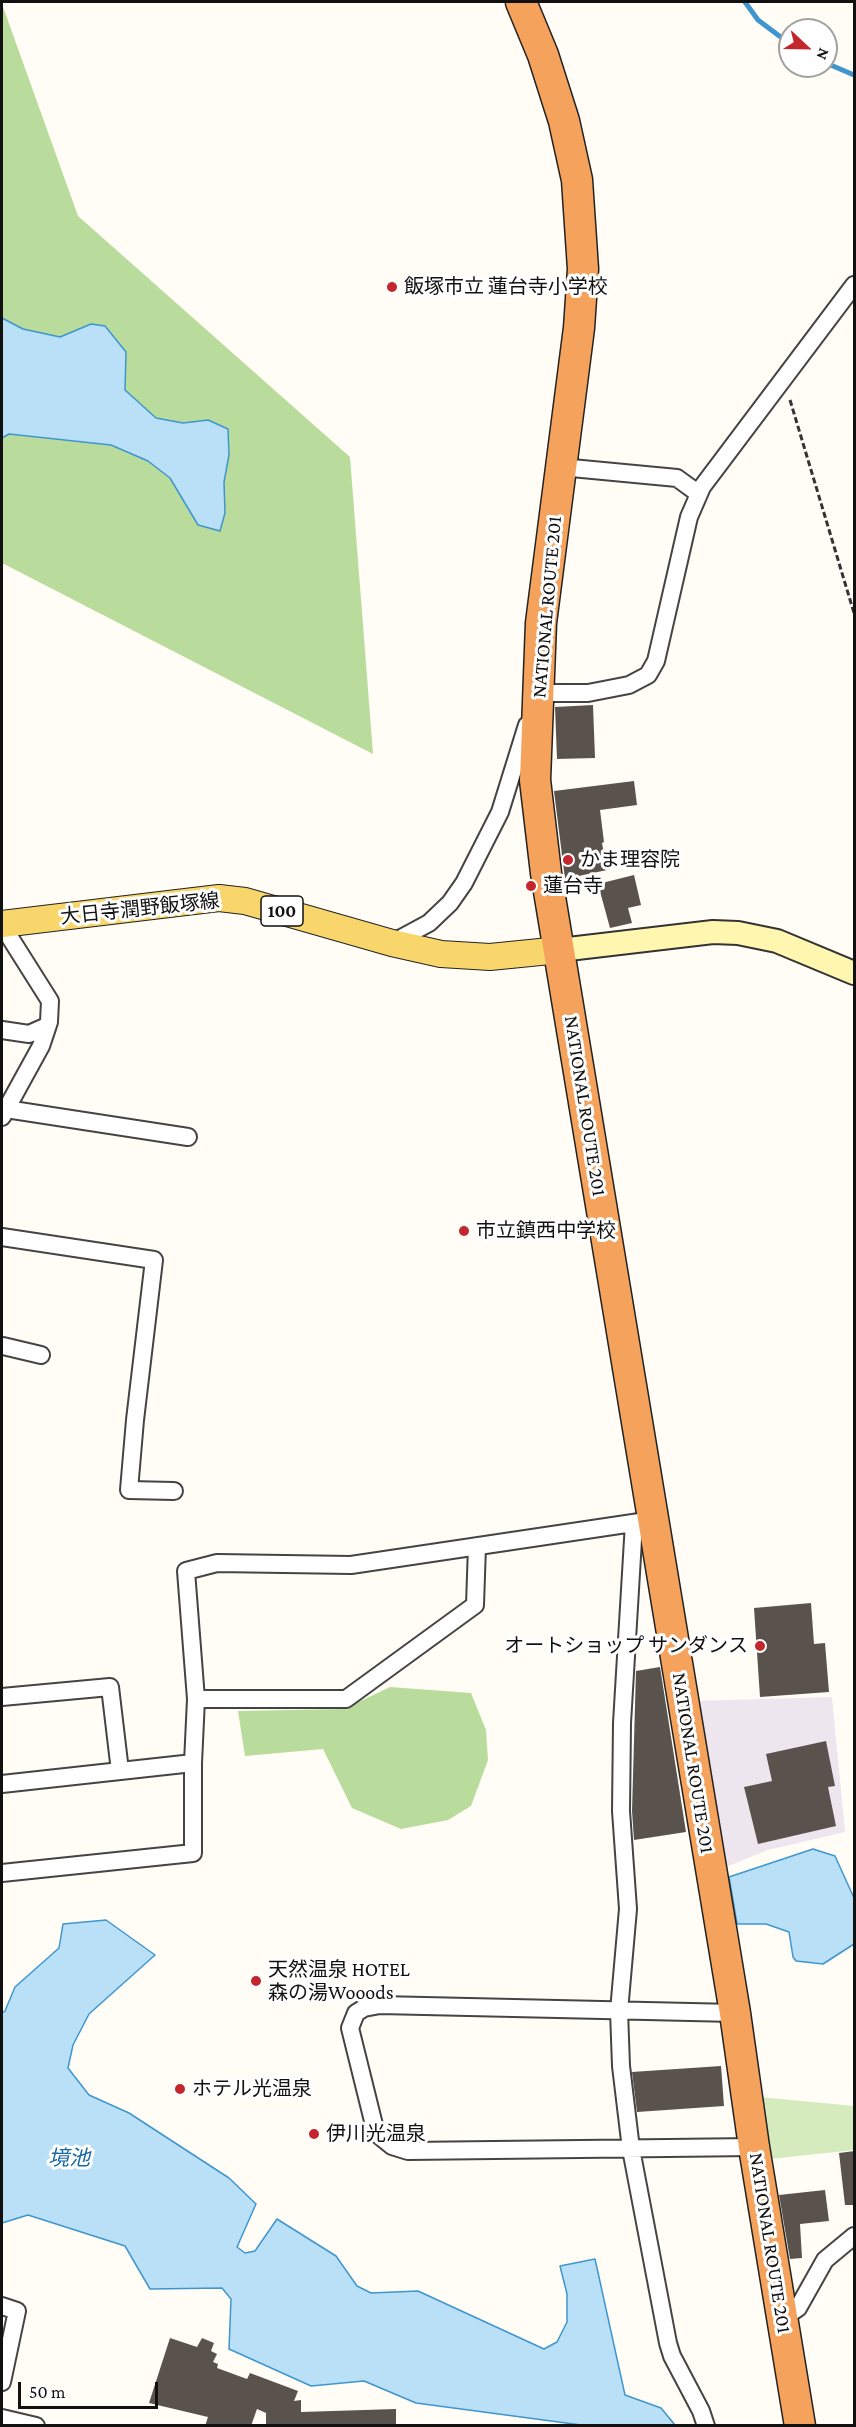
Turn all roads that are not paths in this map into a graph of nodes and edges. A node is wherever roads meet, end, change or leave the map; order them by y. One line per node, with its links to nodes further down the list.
1 (521, 2): 3 (highway, NATIONAL ROUTE 201)
2 (855, 285): 4 (street)
3 (561, 467): 4 (street); 5 (highway, NATIONAL ROUTE 201)
4 (699, 494): 5 (street)
5 (538, 693): 7 (street); 8 (highway, NATIONAL ROUTE 201)
6 (2, 925): 7 (main road, 大日寺潤野飯塚線 / 100); 10 (street)
7 (392, 943): 8 (main road, 大日寺潤野飯塚線 / 100)
8 (560, 950): 9 (street); 18 (highway, NATIONAL ROUTE 201)
9 (855, 973)
10 (47, 1026): 11 (street); 12 (street)
11 (2, 1030)
12 (4, 1113): 13 (street)
13 (188, 1137)
14 (2, 1237): 17 (street)
15 (2, 1348): 16 (street)
16 (41, 1355)
17 (174, 1491)
18 (643, 1521): 19 (street); 26 (street); 27 (highway, NATIONAL ROUTE 201)
19 (477, 1546): 21 (street); 21 (street)
20 (2, 1697): 23 (street)
21 (196, 1698): 22 (street)
22 (193, 1763): 23 (street); 25 (street)
23 (120, 1772): 24 (street)
24 (2, 1784)
25 (2, 1873)
26 (619, 2011): 27 (street); 29 (street); 29 (street)
27 (735, 2013): 28 (highway, NATIONAL ROUTE 201)
28 (754, 2147): 29 (street); 32 (highway, NATIONAL ROUTE 201)
29 (631, 2149): 36 (street)
30 (855, 2236): 32 (street)
31 (2, 2306): 33 (street)
32 (782, 2319): 37 (highway, NATIONAL ROUTE 201)
33 (2, 2382)
34 (2, 2418): 35 (street)
35 (36, 2426)
36 (706, 2426)
37 (801, 2426)

